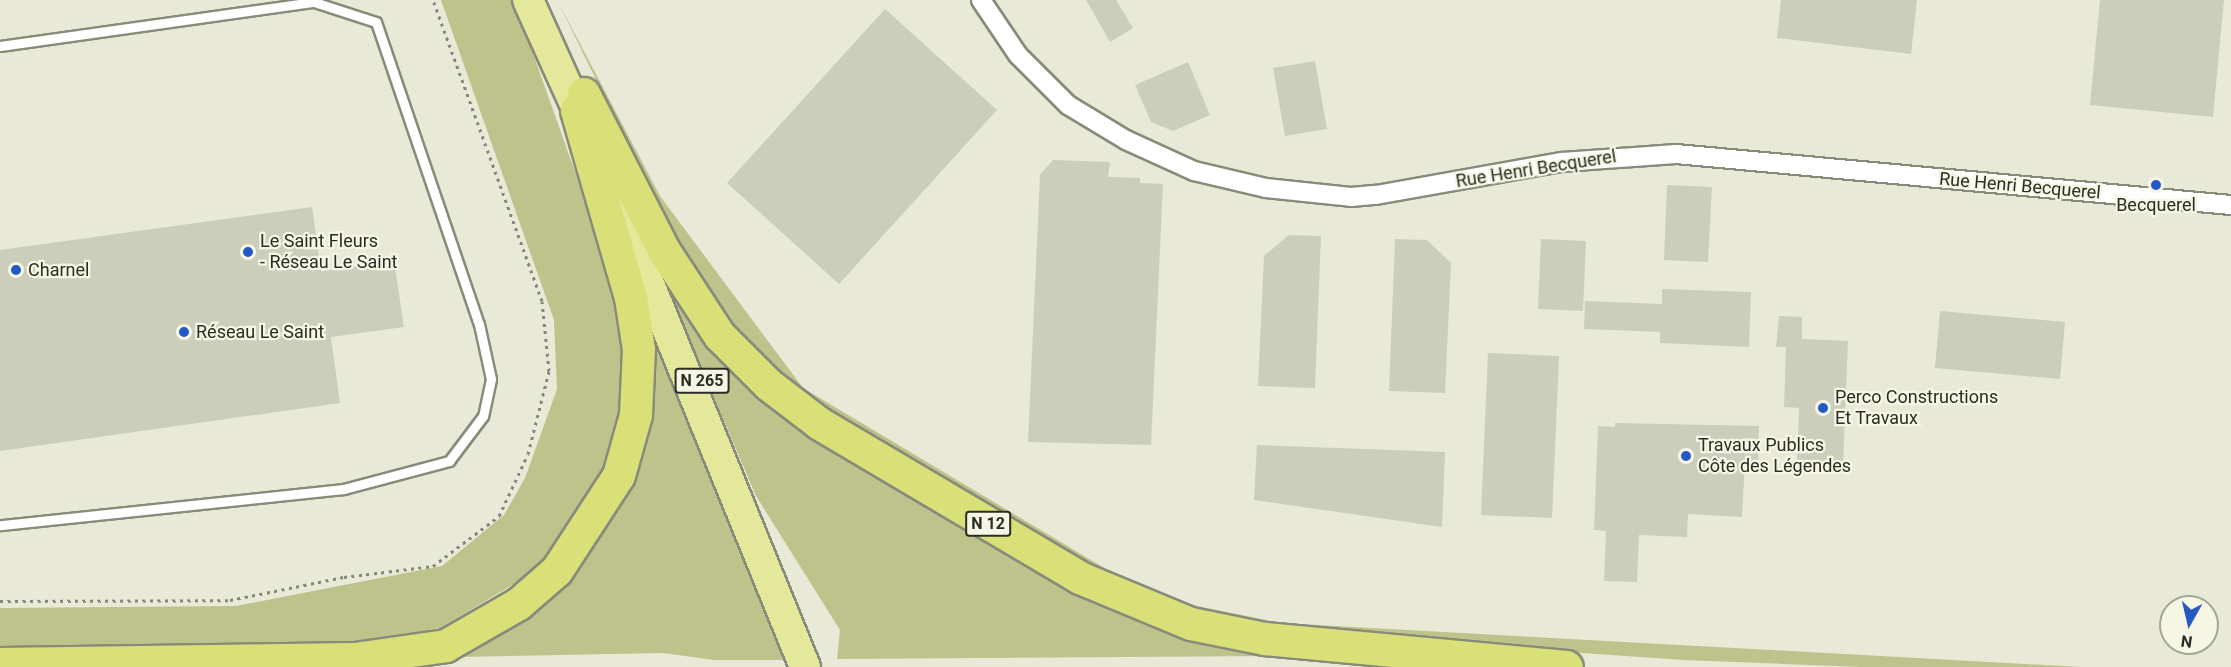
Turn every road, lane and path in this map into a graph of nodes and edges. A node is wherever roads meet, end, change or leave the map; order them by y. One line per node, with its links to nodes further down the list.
1 (434, 0): 9 (path)
2 (528, 0): 6 (main road, N 265)
3 (544, 0): 6 (main road, N 265)
4 (981, 0): 7 (street, Rue Henri Becquerel)
5 (0, 46): 8 (lane)
6 (579, 95): 10 (highway); 11 (main road, N 265); 12 (main road, N 265); 13 (highway, N 12)
7 (2231, 205)
8 (0, 525)
9 (0, 601)
10 (0, 664)
11 (805, 667)
12 (821, 667)
13 (1567, 667)

